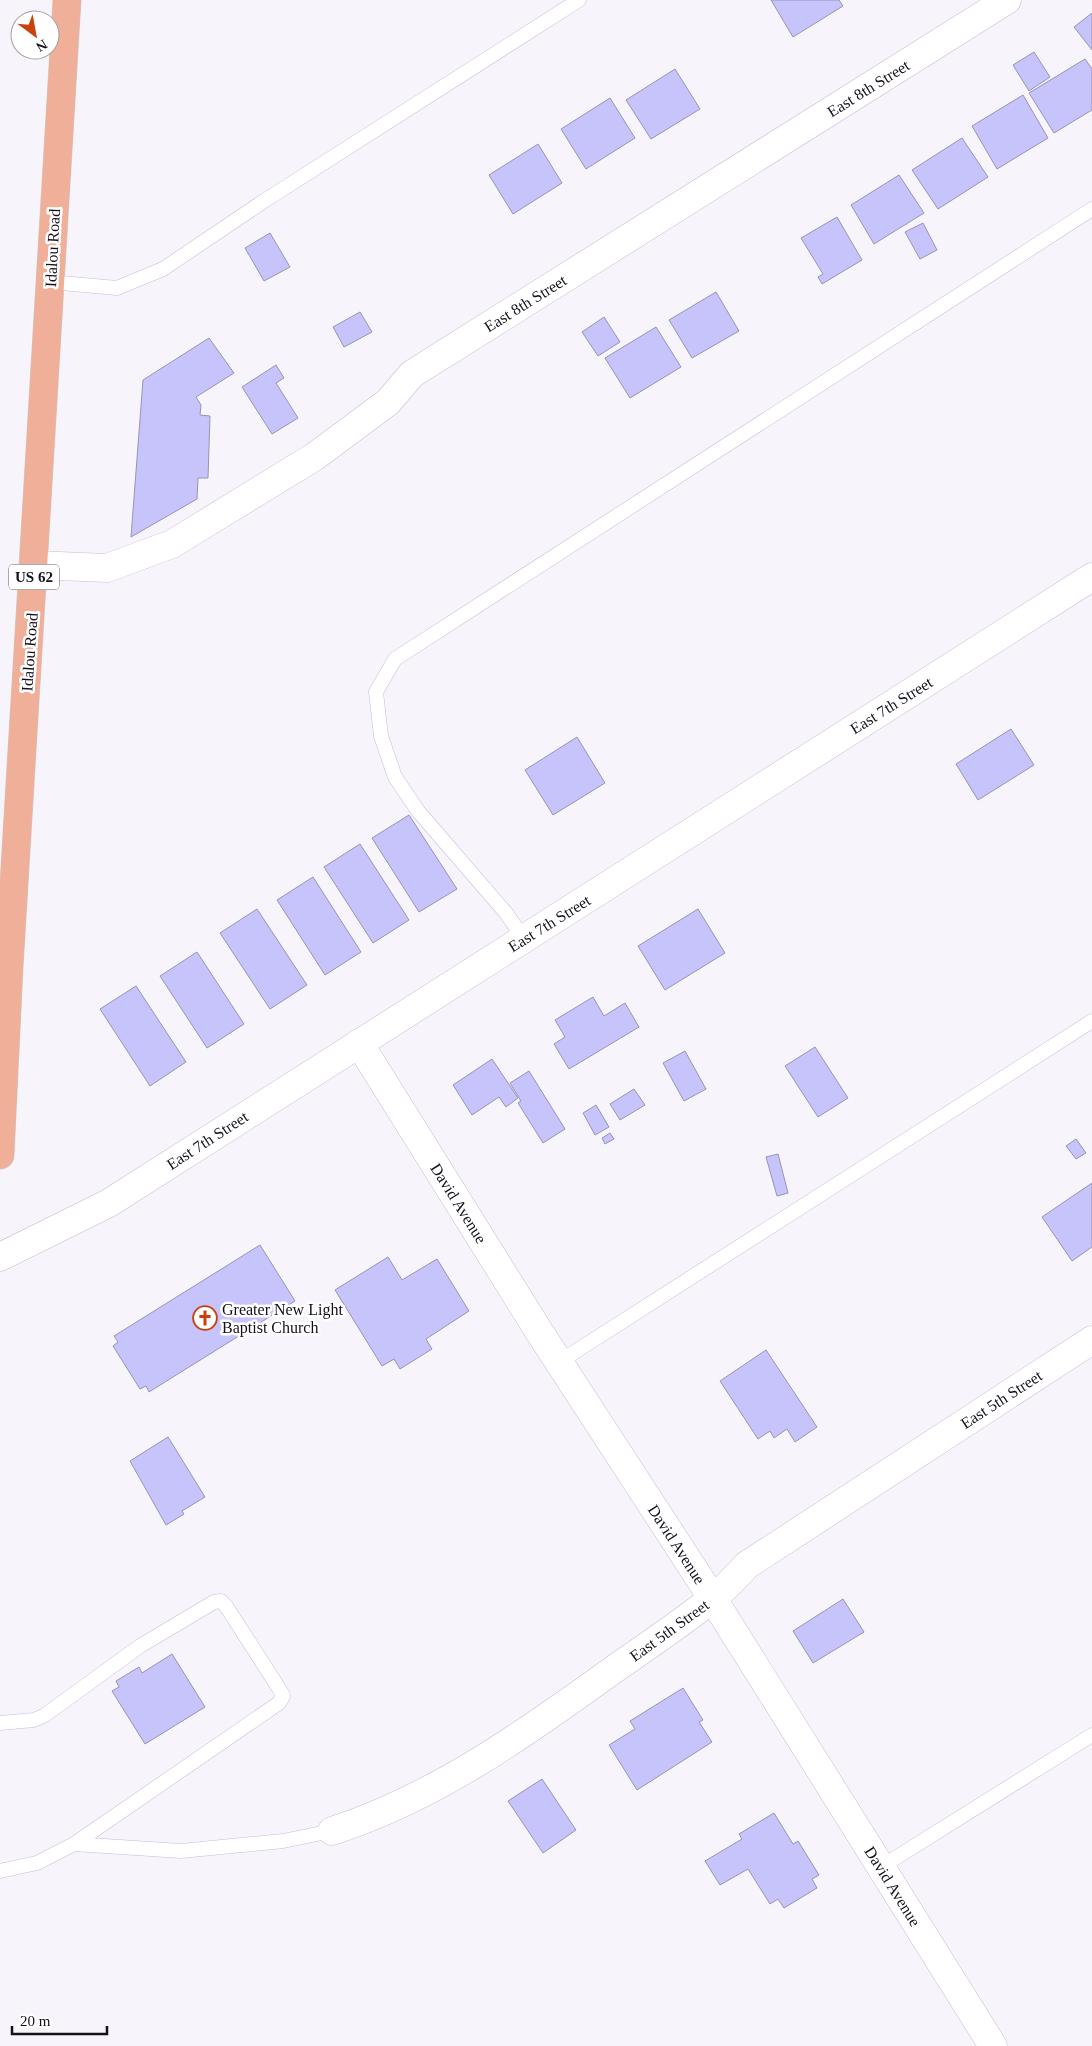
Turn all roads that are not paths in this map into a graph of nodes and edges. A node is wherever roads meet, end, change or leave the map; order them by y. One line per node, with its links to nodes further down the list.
1 (67, 0): 5 (main road, Idalou Road / US 62)
2 (580, 0): 5 (lane)
3 (1007, 0): 6 (street, East 8th Street)
4 (1092, 209): 8 (lane)
5 (50, 282): 6 (main road, Idalou Road / US 62)
6 (35, 564): 9 (main road, Idalou Road / US 62)
7 (1092, 577): 8 (street, East 7th Street)
8 (524, 938): 11 (street, East 7th Street)
9 (4, 967): 12 (main road, Idalou Road / US 62)
10 (1092, 1021): 16 (lane)
11 (359, 1043): 14 (street, East 7th Street); 16 (street, David Avenue)
12 (0, 1147): 13 (main road, Idalou Road / US 62)
13 (0, 1155)
14 (0, 1257)
15 (1092, 1340): 17 (street, East 5th Street)
16 (559, 1362): 17 (street, David Avenue)
17 (713, 1598): 20 (street, East 5th Street); 22 (street, David Avenue)
18 (0, 1723): 21 (lane)
19 (1092, 1734): 22 (lane)
20 (332, 1831): 21 (lane)
21 (74, 1844): 23 (lane)
22 (882, 1867): 24 (street, David Avenue)
23 (0, 1871)
24 (993, 2046)

